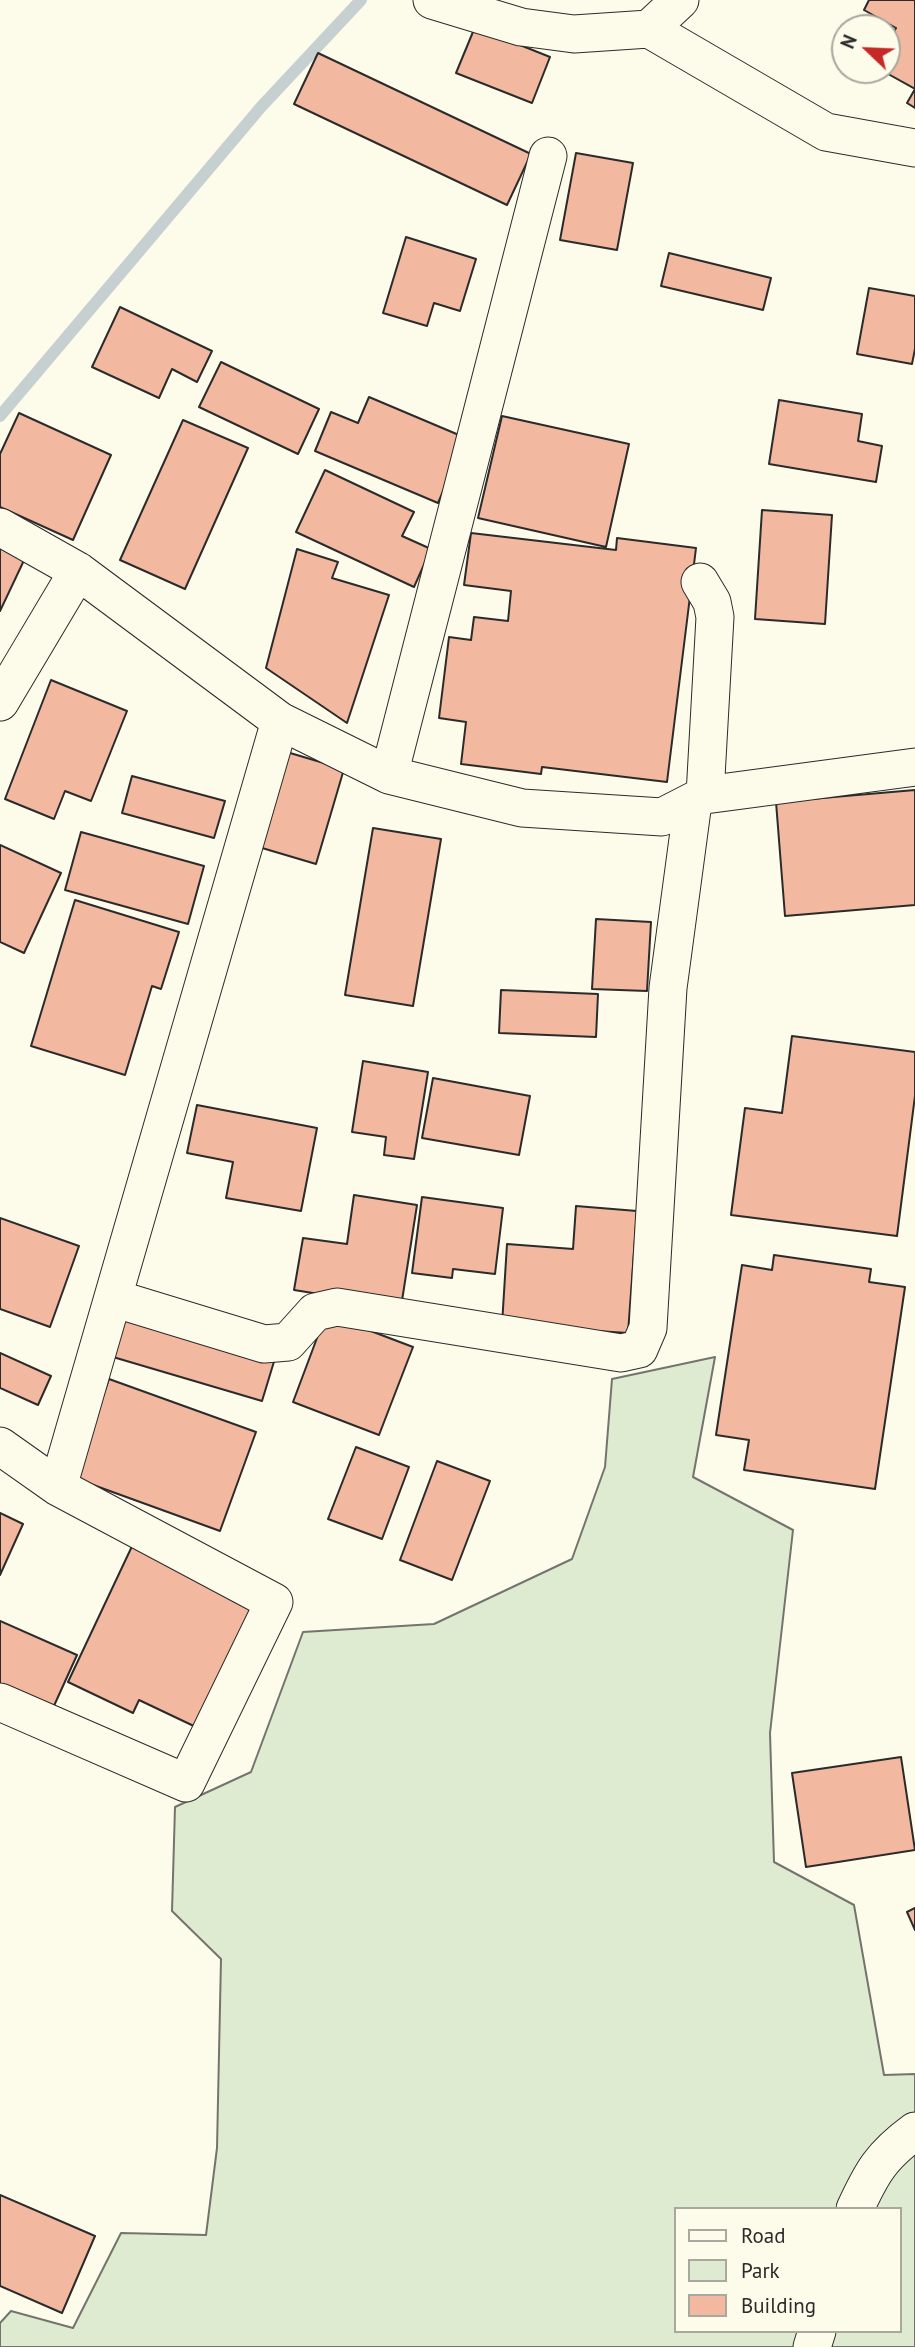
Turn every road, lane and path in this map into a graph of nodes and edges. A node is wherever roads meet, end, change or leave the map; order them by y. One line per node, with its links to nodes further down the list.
1 (432, 0): 3 (street)
2 (680, 0): 3 (street)
3 (649, 29): 4 (street)
4 (915, 148)
5 (548, 156): 12 (street)
6 (0, 527): 7 (street)
7 (78, 571): 9 (street); 10 (street)
8 (699, 582): 13 (street)
9 (0, 702)
10 (280, 721): 12 (street); 14 (street)
11 (915, 767): 13 (street)
12 (389, 775): 13 (street)
13 (699, 798): 14 (street)
14 (113, 1298): 16 (street)
15 (0, 1446): 16 (street)
16 (58, 1488): 17 (street)
17 (0, 1702)
18 (915, 2131): 19 (street)
19 (856, 2207)

